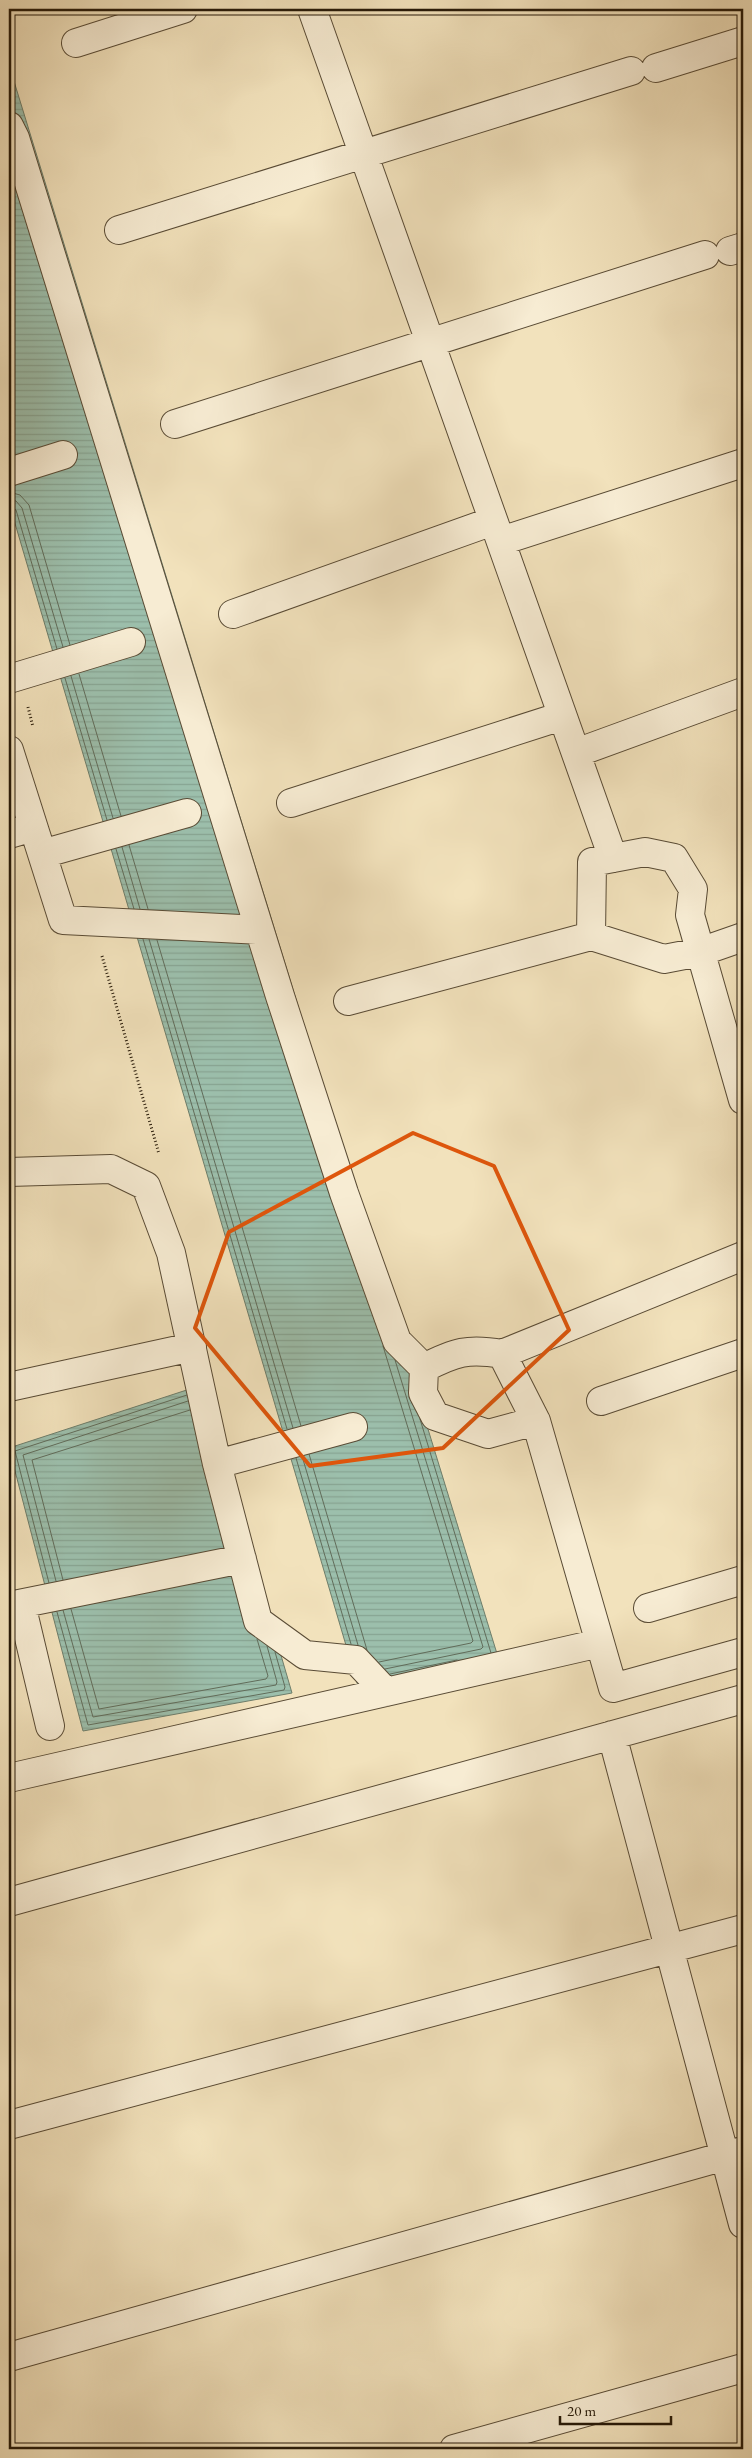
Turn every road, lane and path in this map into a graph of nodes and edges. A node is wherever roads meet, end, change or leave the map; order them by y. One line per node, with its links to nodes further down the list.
1 (183, 9): 4 (street)
2 (312, 9): 6 (street)
3 (743, 41): 6 (street)
4 (76, 43)
5 (9, 126): 29 (street)
6 (364, 154): 7 (street); 9 (street)
7 (120, 230)
8 (726, 251): 9 (street)
9 (430, 343): 10 (street); 14 (street)
10 (176, 424)
11 (63, 455): 13 (street)
12 (743, 463): 14 (street)
13 (9, 472)
14 (497, 531): 15 (street); 20 (street)
15 (233, 614)
16 (9, 636): 18 (path)
17 (131, 642): 18 (street)
18 (16, 677): 21 (path)
19 (743, 692): 23 (street)
20 (562, 716): 23 (street); 24 (street)
21 (36, 736)
22 (9, 750): 26 (street)
23 (576, 753): 28 (street)
24 (291, 803)
25 (186, 813): 27 (street)
26 (21, 831): 27 (street)
27 (42, 854): 29 (street)
28 (613, 858): 30 (street); 33 (street)
29 (259, 930): 42 (street)
30 (591, 936): 33 (street); 34 (street)
31 (743, 937): 33 (street)
32 (100, 952): 36 (path)
33 (700, 952): 35 (street)
34 (348, 1001)
35 (743, 1100)
36 (160, 1159)
37 (9, 1172): 39 (street)
38 (743, 1256): 41 (street)
39 (192, 1347): 43 (street); 47 (street)
40 (743, 1353): 44 (street)
41 (502, 1354): 42 (street); 45 (street)
42 (424, 1368): 45 (street)
43 (9, 1387)
44 (601, 1400)
45 (536, 1421): 52 (street)
46 (354, 1427): 47 (street)
47 (217, 1464): 48 (street)
48 (242, 1559): 50 (street); 54 (street)
49 (743, 1580): 51 (street)
50 (15, 1605): 56 (street)
51 (648, 1608)
52 (600, 1643): 53 (street); 54 (street)
53 (743, 1652)
54 (386, 1692): 58 (street)
55 (743, 1699): 57 (street)
56 (50, 1726)
57 (612, 1735): 59 (street); 61 (street)
58 (9, 1778)
59 (9, 1902)
60 (743, 1929): 61 (street)
61 (670, 1949): 62 (street); 63 (street)
62 (9, 2125)
63 (734, 2154): 64 (street); 65 (street)
64 (743, 2224)
65 (9, 2357)
66 (743, 2368): 67 (street)
67 (454, 2449)

